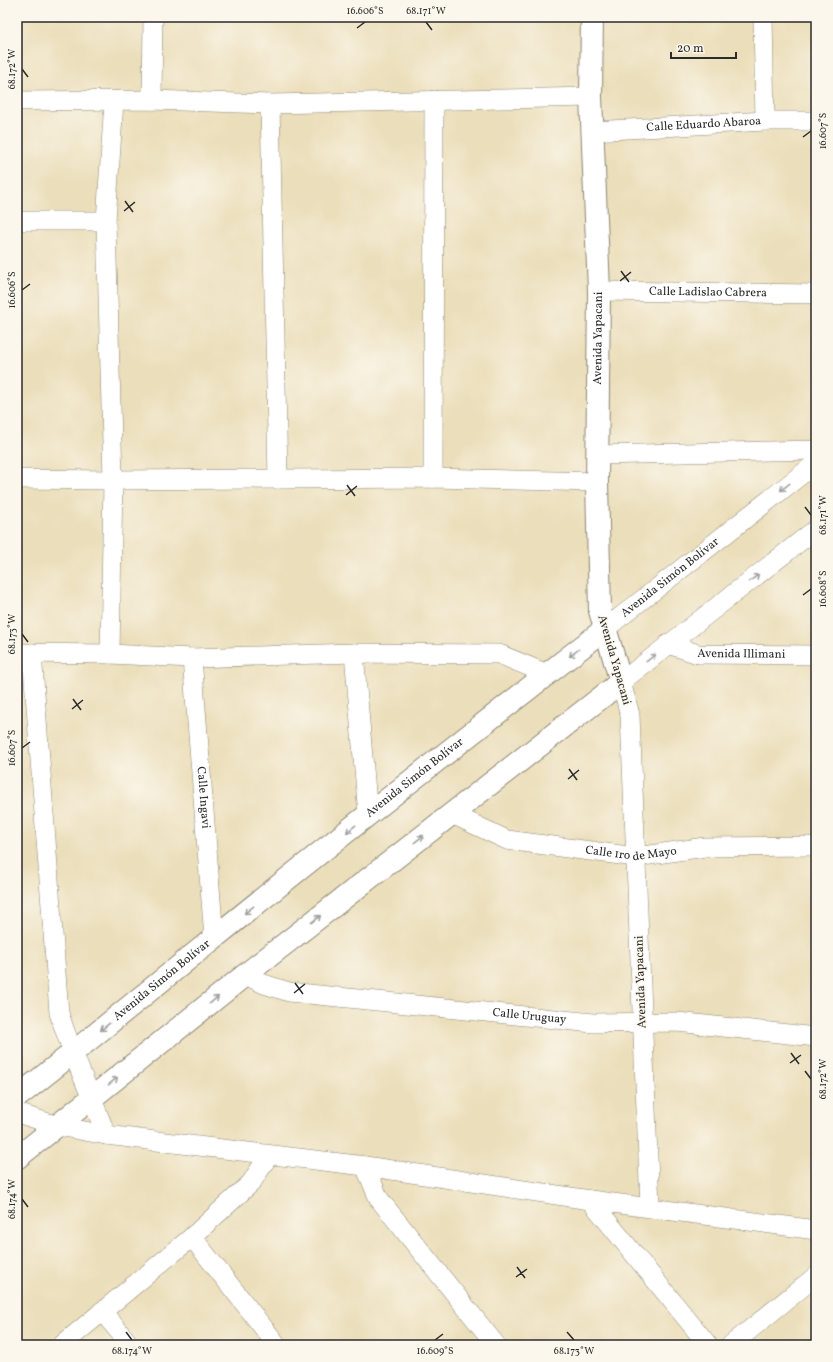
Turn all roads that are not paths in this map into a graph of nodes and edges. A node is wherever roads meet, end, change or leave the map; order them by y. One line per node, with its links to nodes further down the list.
1 (153, 17): 5 (street)
2 (592, 17): 4 (street, Avenida Yapacani)
3 (763, 17): 10 (street)
4 (591, 97): 6 (street); 12 (street, Avenida Yapacani)
5 (152, 100): 8 (street); 9 (street)
6 (434, 100): 9 (street); 20 (street)
7 (17, 101): 8 (street)
8 (114, 101): 14 (street)
9 (270, 104): 23 (street)
10 (765, 121): 11 (street, Calle Eduardo Abaroa); 12 (street, Calle Eduardo Abaroa)
11 (816, 121)
12 (593, 131): 15 (street, Avenida Yapacani)
13 (17, 221): 14 (street)
14 (106, 221): 22 (street)
15 (599, 291): 16 (street, Calle Ladislao Cabrera); 18 (street, Avenida Yapacani)
16 (816, 294)
17 (816, 450): 18 (street)
18 (597, 455): 24 (street, Avenida Yapacani)
19 (816, 463): 26 (street, Avenida Simón Bolívar, one-way to 26)
20 (433, 478): 23 (street); 24 (street)
21 (17, 479): 22 (street)
22 (113, 480): 23 (street); 30 (street)
23 (278, 480)
24 (597, 482): 26 (street, Avenida Yapacani)
25 (816, 529): 27 (street, one-way to 25)
26 (605, 629): 33 (street, Avenida Simón Bolívar, one-way to 33); 34 (street, Avenida Yapacani)
27 (668, 644): 31 (street, Avenida Illimani); 34 (street, one-way to 27)
28 (24, 653): 30 (street); 43 (street)
29 (354, 653): 32 (street); 33 (street); 36 (street)
30 (110, 654): 32 (street)
31 (816, 655)
32 (192, 658): 39 (street, Calle Ingavi)
33 (547, 674): 36 (street, Avenida Simón Bolívar)
34 (620, 682): 35 (street); 38 (street, Avenida Yapacani)
35 (452, 814): 38 (street, Calle 1ro de Mayo); 40 (street, one-way to 35)
36 (368, 815): 39 (street, Avenida Simón Bolívar, one-way to 39)
37 (816, 846): 38 (street, Calle 1ro de Mayo)
38 (636, 857): 41 (street, Avenida Yapacani)
39 (214, 938): 43 (street, Avenida Simón Bolívar, one-way to 43)
40 (246, 975): 41 (street, Calle Uruguay); 45 (street, one-way to 40)
41 (643, 1023): 42 (street, Calle Uruguay); 53 (street, Avenida Yapacani)
42 (816, 1037)
43 (73, 1054): 44 (street, Avenida Simón Bolívar); 45 (street)
44 (17, 1097)
45 (92, 1098): 47 (street); 48 (street)
46 (17, 1113): 47 (street)
47 (58, 1126): 48 (street); 50 (street)
48 (106, 1135): 49 (street)
49 (269, 1155): 51 (street); 55 (street)
50 (17, 1158)
51 (365, 1166): 52 (street); 61 (street)
52 (590, 1200): 53 (street); 62 (street)
53 (650, 1207): 54 (street)
54 (816, 1230)
55 (192, 1237): 57 (street); 60 (street)
56 (816, 1276): 63 (street)
57 (102, 1311): 58 (street); 59 (street)
58 (62, 1345)
59 (130, 1345)
60 (277, 1345)
61 (496, 1345)
62 (708, 1345)
63 (732, 1345)

